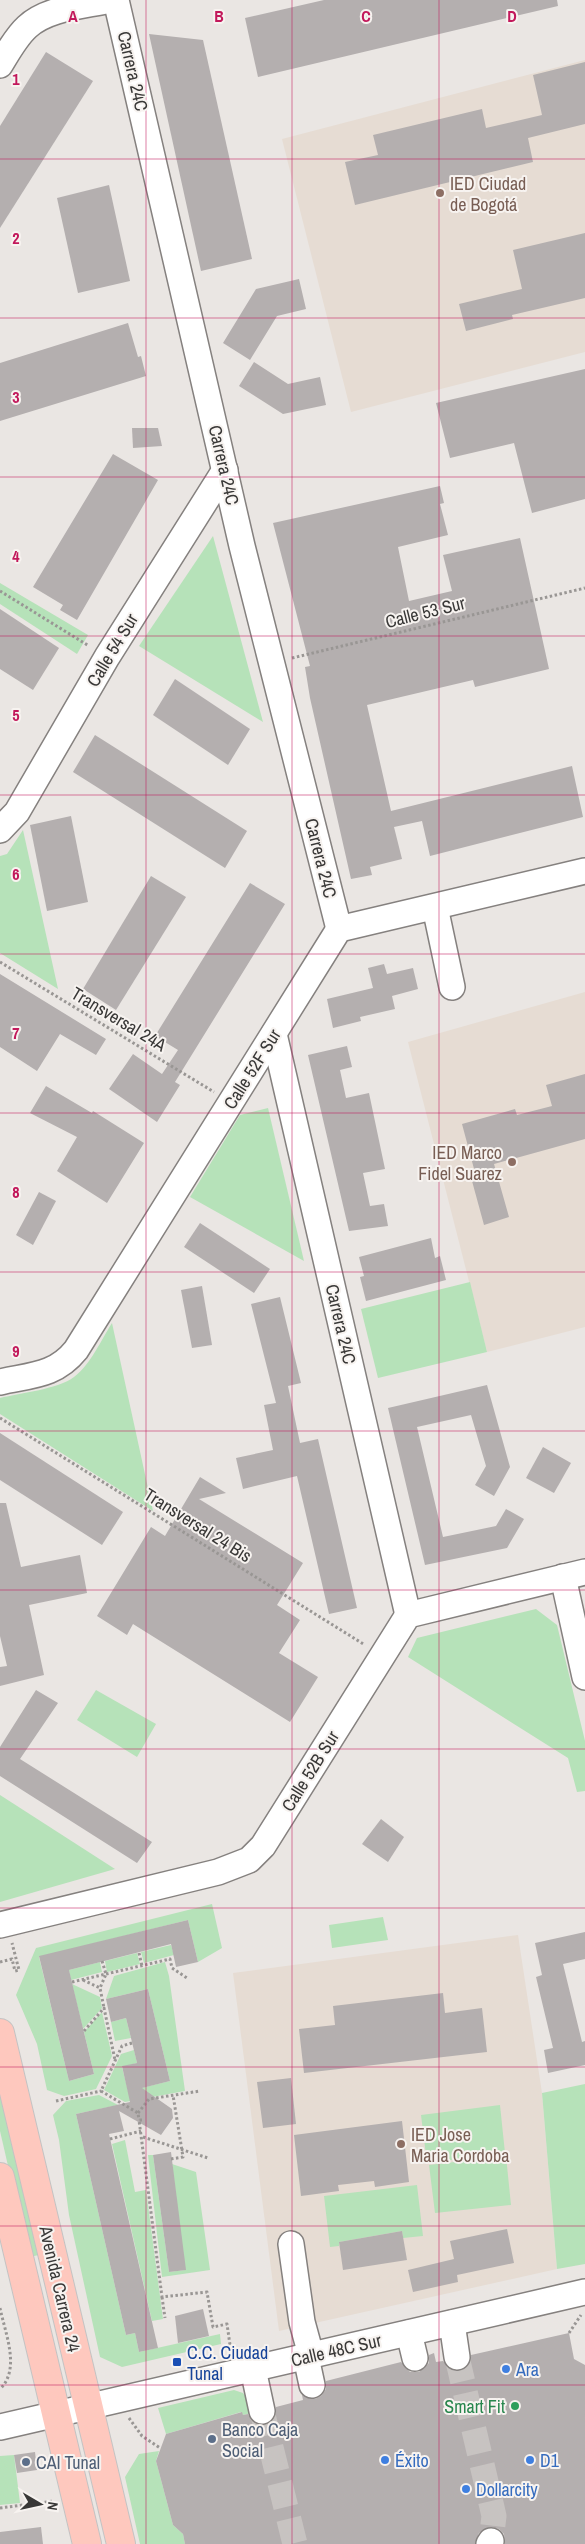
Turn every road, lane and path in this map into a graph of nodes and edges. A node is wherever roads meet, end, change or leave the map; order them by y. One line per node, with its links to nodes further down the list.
1 (110, 0): 3 (street)
2 (116, 0): 4 (street, Carrera 24C)
3 (0, 65)
4 (225, 470): 7 (street, Calle 54 Sur); 8 (street, Carrera 24C)
5 (585, 588): 8 (path, Calle 53 Sur)
6 (0, 591): 7 (path)
7 (107, 657): 9 (street, Calle 54 Sur)
8 (272, 663): 12 (street, Carrera 24C)
9 (0, 830)
10 (585, 871): 11 (street)
11 (435, 906): 12 (street); 14 (street)
12 (339, 929): 15 (street, Calle 52F Sur)
13 (0, 962): 16 (path, Transversal 24A)
14 (452, 988)
15 (274, 1034): 16 (street, Calle 52F Sur); 20 (street, Carrera 24C)
16 (227, 1101): 17 (street, Calle 52F Sur)
17 (0, 1382)
18 (0, 1418): 21 (path, Transversal 24 Bis)
19 (574, 1575): 20 (street); 22 (street)
20 (408, 1615): 21 (street, Calle 52B Sur)
21 (382, 1656): 23 (street, Calle 52B Sur)
22 (585, 1677)
23 (0, 1925)
24 (14, 1950): 26 (path)
25 (139, 1953): 28 (path)
26 (0, 1962)
27 (102, 1962): 29 (path)
28 (142, 1966): 29 (path); 30 (path)
29 (106, 1974): 31 (path); 33 (path)
30 (187, 1978)
31 (83, 1980): 32 (path); 33 (path)
32 (72, 1982)
33 (100, 1988): 34 (path)
34 (104, 2008): 35 (path); 38 (path)
35 (84, 2031)
36 (0, 2033): 67 (main road, Avenida Carrera 24)
37 (132, 2043): 38 (path)
38 (115, 2060): 39 (path)
39 (101, 2090): 42 (path); 43 (path)
40 (200, 2091): 41 (path)
41 (173, 2095): 43 (path); 47 (path)
42 (56, 2101)
43 (138, 2114): 44 (path)
44 (141, 2131): 45 (path); 46 (path)
45 (142, 2137): 47 (path); 53 (path)
46 (110, 2139)
47 (182, 2150): 48 (path); 49 (path)
48 (208, 2158)
49 (171, 2159)
50 (0, 2177): 70 (main road, Avenida Carrera 24)
51 (291, 2244): 61 (street)
52 (585, 2292): 57 (street, Calle 48C Sur)
53 (162, 2297): 56 (path); 60 (path)
54 (0, 2308): 66 (path)
55 (585, 2309): 59 (path)
56 (165, 2318)
57 (452, 2323): 58 (street, Calle 48C Sur); 62 (street)
58 (412, 2332): 61 (street, Calle 48C Sur); 63 (street)
59 (569, 2334)
60 (231, 2352)
61 (310, 2356): 64 (street, Calle 48C Sur); 65 (street)
62 (458, 2357)
63 (418, 2358)
64 (253, 2369): 67 (street, Calle 48C Sur); 68 (street)
65 (316, 2384)
66 (0, 2389)
67 (88, 2407): 70 (street, Calle 48C Sur); 76 (main road, Avenida Carrera 24)
68 (262, 2410)
69 (127, 2412): 72 (path)
70 (56, 2415): 71 (street, Calle 48C Sur); 75 (main road, Avenida Carrera 24)
71 (0, 2426)
72 (160, 2448)
73 (60, 2501): 74 (path)
74 (0, 2508)
75 (88, 2544)
76 (122, 2544)

